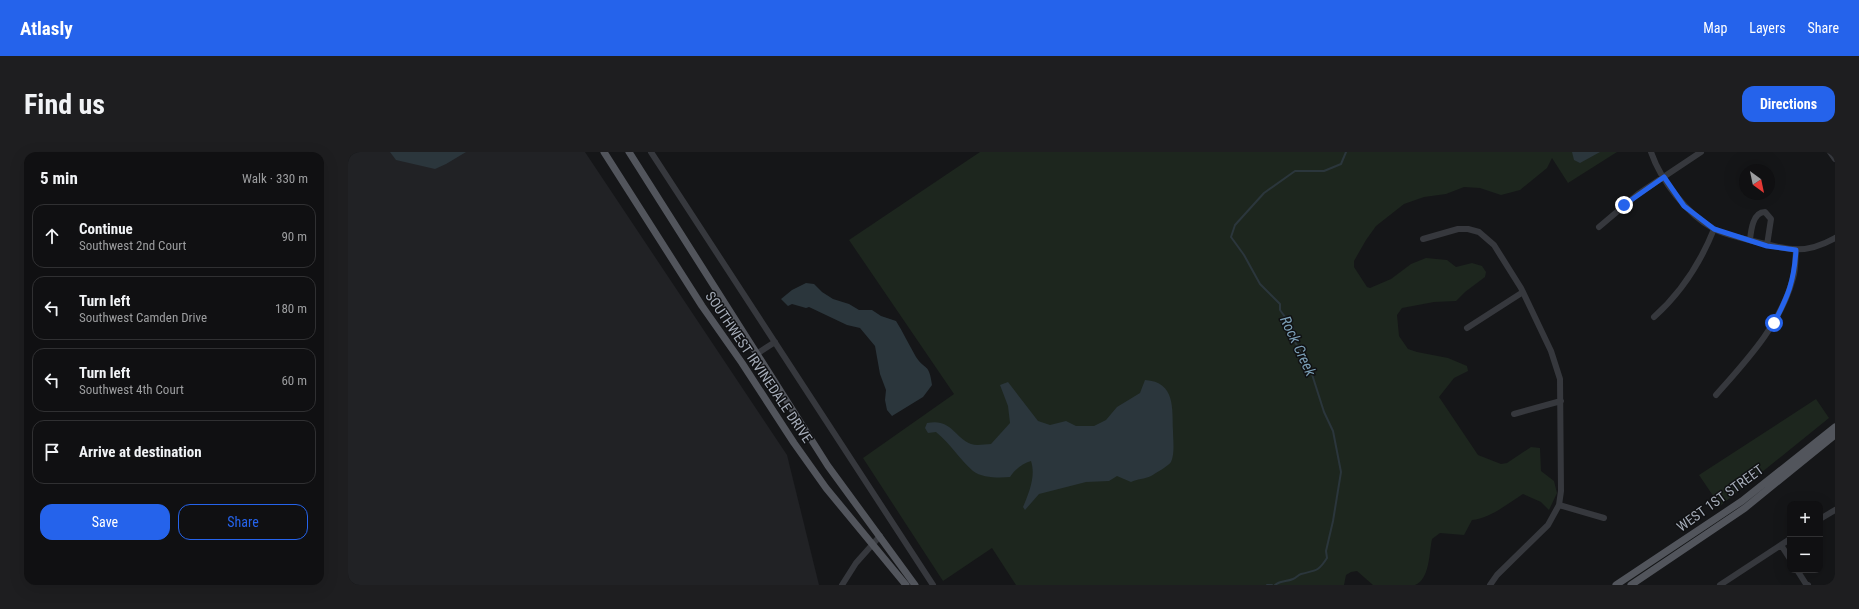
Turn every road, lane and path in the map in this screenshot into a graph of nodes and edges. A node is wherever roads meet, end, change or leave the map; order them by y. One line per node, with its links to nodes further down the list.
1 (604, 152): 32 (main road, SOUTHWEST IRVINEDALE DRIVE)
2 (629, 152): 20 (main road, SOUTHWEST IRVINEDALE DRIVE)
3 (651, 152): 19 (street, SOUTHWEST IRVINEDALE DRIVE)
4 (1651, 152): 8 (street)
5 (1701, 152): 8 (street)
6 (1830, 152): 7 (street)
7 (1835, 159)
8 (1664, 177): 9 (street); 10 (street)
9 (1599, 227)
10 (1714, 229): 13 (street); 17 (street)
11 (1835, 238): 15 (street)
12 (1423, 239): 16 (street)
13 (1750, 240): 14 (street); 14 (street)
14 (1767, 246): 15 (street)
15 (1796, 250): 21 (street)
16 (1523, 292): 18 (street); 22 (street)
17 (1654, 316)
18 (1467, 328)
19 (775, 342): 20 (street); 39 (street, SOUTHWEST IRVINEDALE DRIVE)
20 (758, 353): 30 (main road, SOUTHWEST IRVINEDALE DRIVE)
21 (1716, 396)
22 (1561, 401): 23 (street); 26 (street)
23 (1514, 414)
24 (1835, 427): 41 (main road, WEST 1ST STREET)
25 (1835, 435): 42 (main road, WEST 1ST STREET)
26 (1559, 505): 29 (street); 40 (street)
27 (1835, 510): 28 (street)
28 (1823, 517)
29 (1604, 518)
30 (880, 536): 32 (street); 38 (main road, SOUTHWEST IRVINEDALE DRIVE)
31 (1787, 541): 33 (street)
32 (873, 544): 36 (street); 37 (main road, SOUTHWEST IRVINEDALE DRIVE)
33 (1781, 545): 34 (street); 43 (street)
34 (1787, 554)
35 (1799, 573): 44 (street)
36 (842, 585)
37 (906, 585)
38 (915, 585)
39 (933, 585)
40 (1490, 585)
41 (1616, 585)
42 (1631, 585)
43 (1720, 585)
44 (1808, 585)

